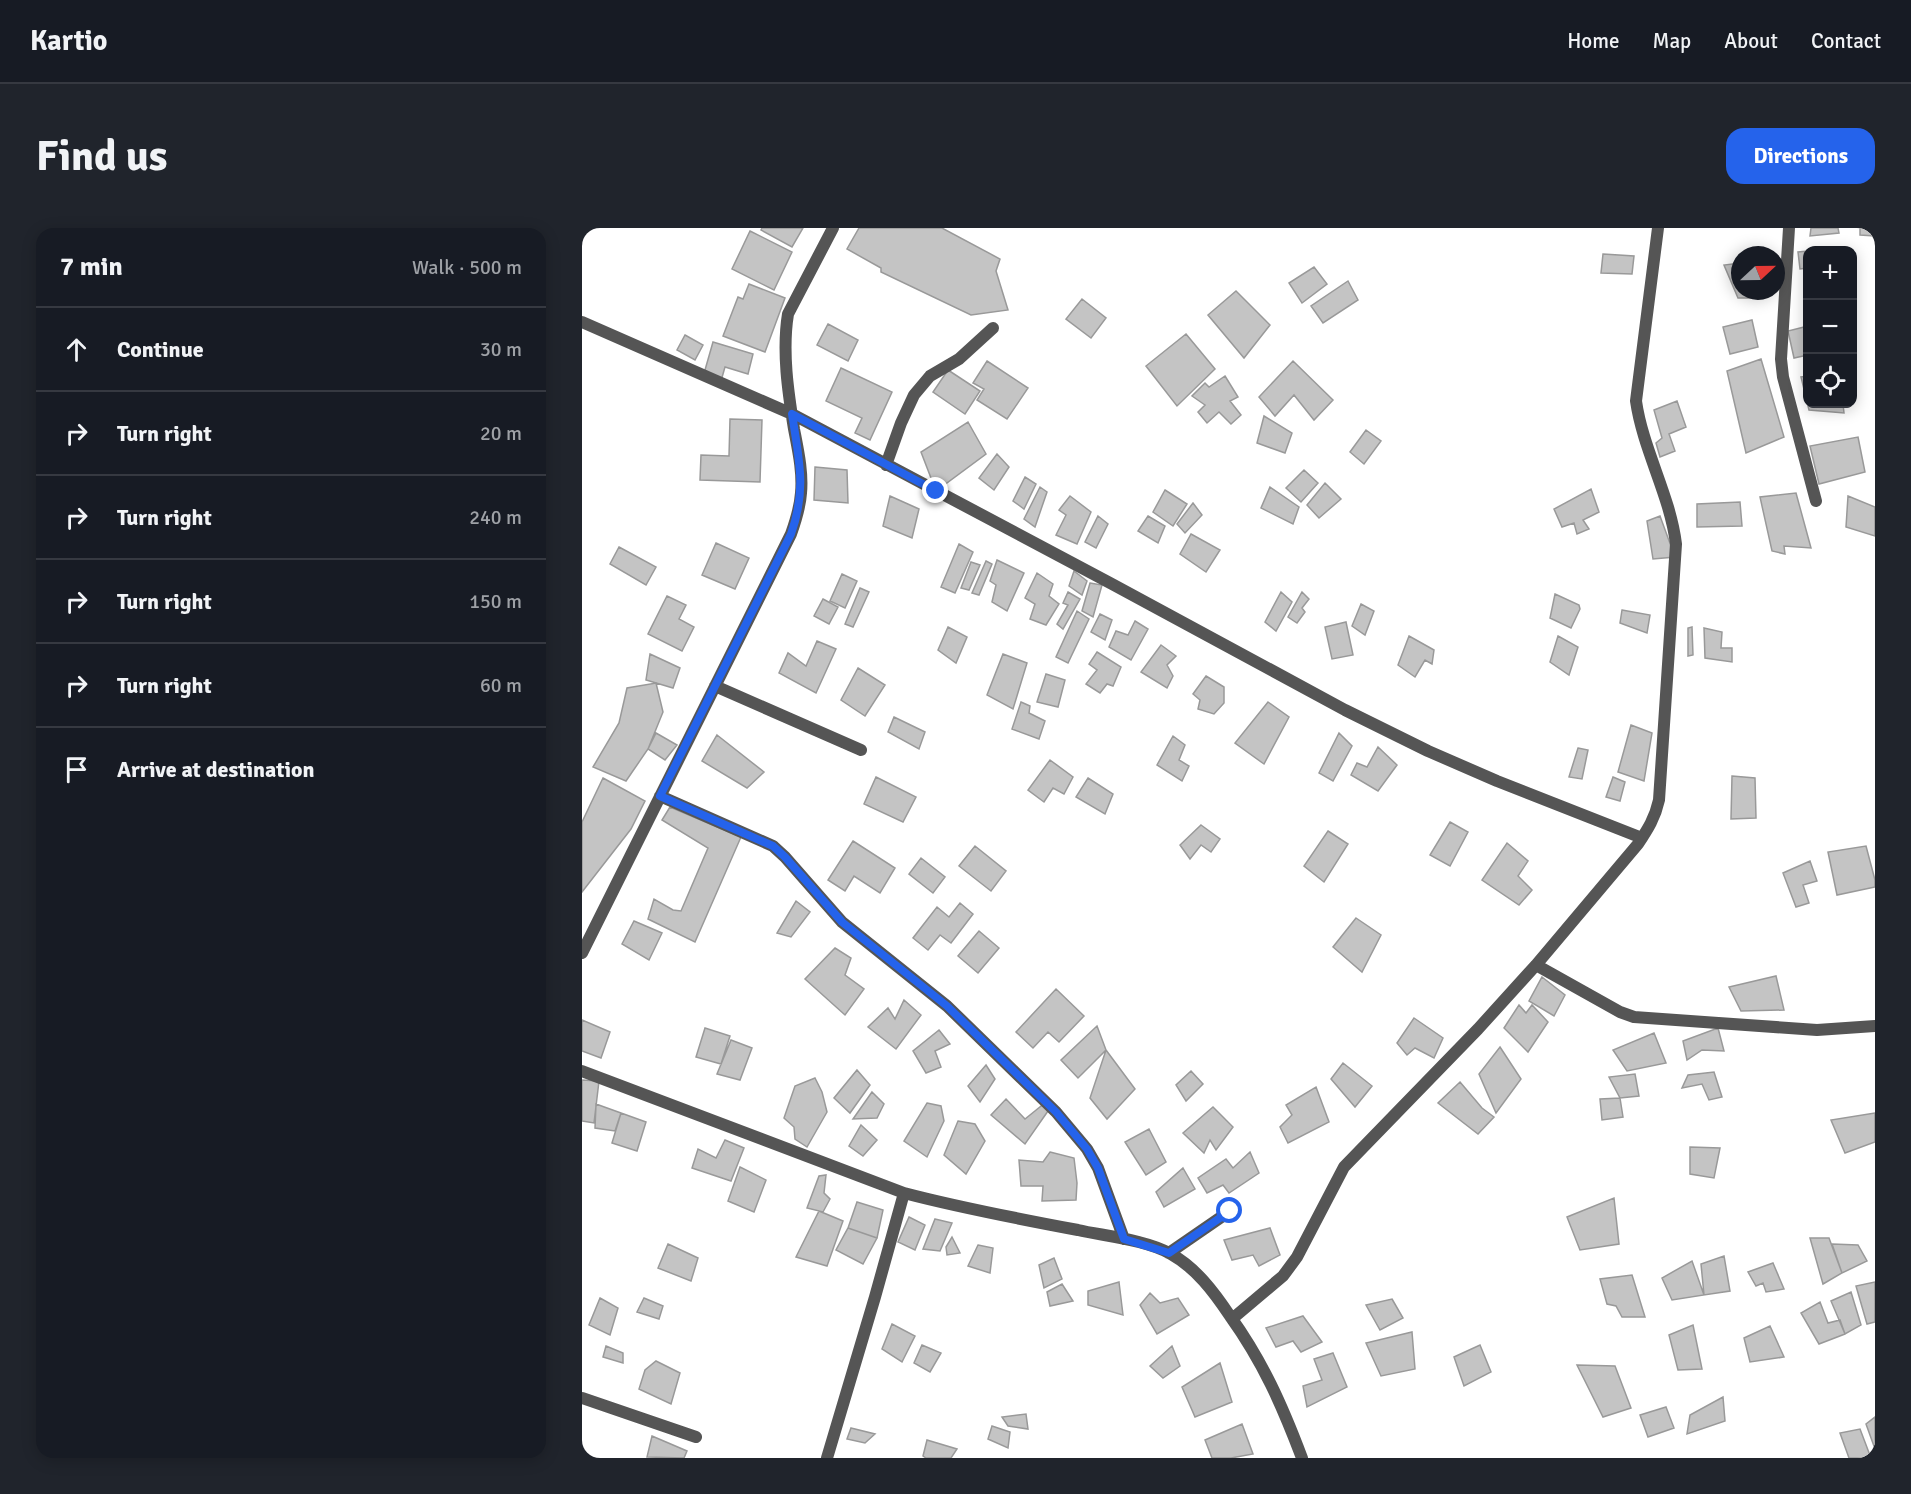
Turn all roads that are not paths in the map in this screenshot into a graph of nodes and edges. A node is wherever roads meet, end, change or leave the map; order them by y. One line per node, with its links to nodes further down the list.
1 (833, 228): 6 (street)
2 (1658, 228): 12 (street)
3 (1789, 228): 8 (street)
4 (582, 322): 6 (street)
5 (993, 328): 7 (street)
6 (792, 414): 7 (street); 9 (street)
7 (886, 465): 12 (street)
8 (1816, 501)
9 (715, 686): 10 (street); 11 (street)
10 (861, 750)
11 (660, 796): 13 (street); 19 (street)
12 (1642, 838): 14 (street)
13 (582, 953)
14 (1536, 965): 15 (street); 21 (street)
15 (1875, 1026)
16 (582, 1071): 17 (street)
17 (904, 1192): 19 (street); 24 (street)
18 (1230, 1211): 20 (street)
19 (1124, 1239): 20 (street)
20 (1169, 1253): 21 (street)
21 (1232, 1318): 25 (street)
22 (582, 1398): 23 (street)
23 (696, 1437)
24 (827, 1458)
25 (1302, 1458)

